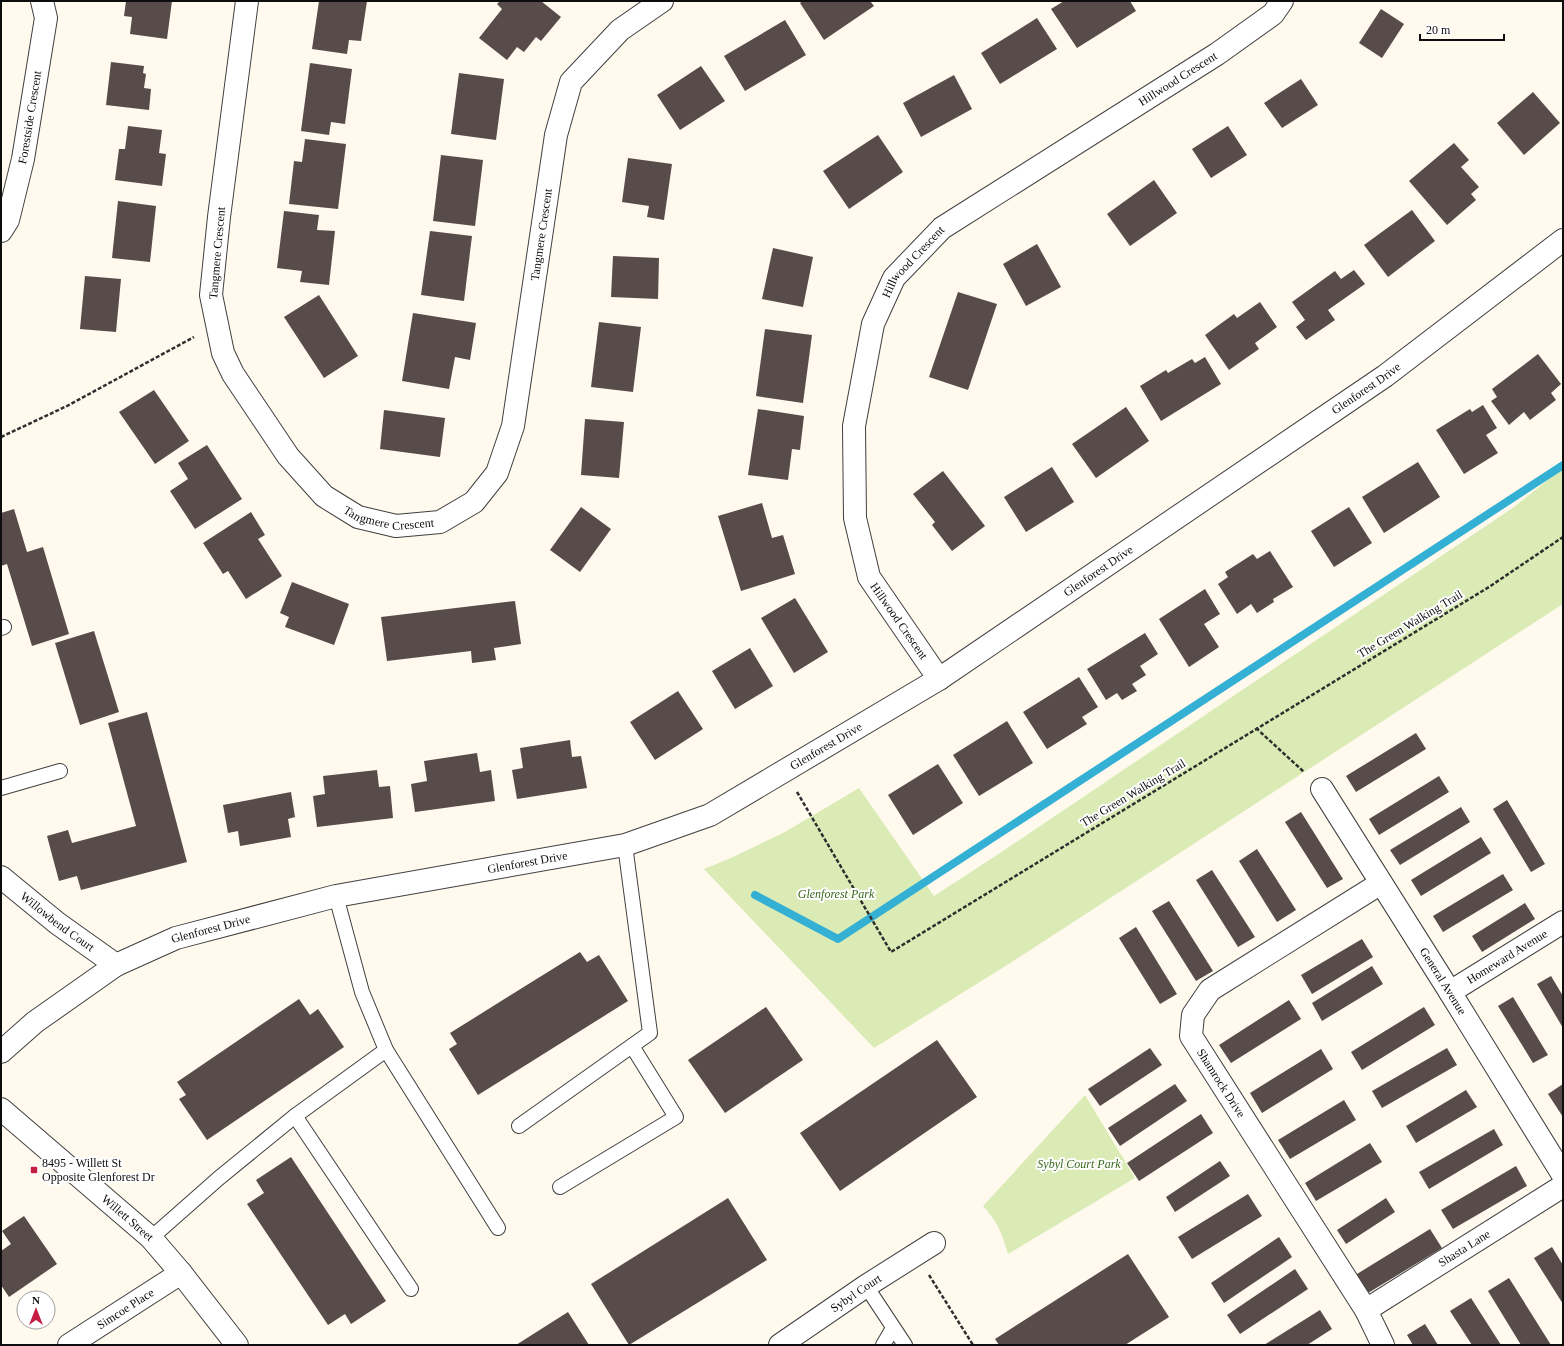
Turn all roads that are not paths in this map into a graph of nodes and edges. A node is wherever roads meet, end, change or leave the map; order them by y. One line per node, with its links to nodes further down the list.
1 (42, 1): 5 (street, Forestside Crescent)
2 (247, 1): 3 (street, Tangmere Crescent)
3 (662, 1)
4 (1282, 1): 7 (street, Hillwood Crescent)
5 (1, 231)
6 (1563, 240): 7 (street, Glenforest Drive)
7 (940, 679): 11 (street, Glenforest Drive)
8 (60, 771): 9 (lane)
9 (1, 788)
10 (1322, 789): 13 (street, General Avenue)
11 (625, 845): 14 (street, Glenforest Drive); 18 (lane)
12 (1, 877): 16 (street, Willowbend Court)
13 (1381, 883): 17 (street, General Avenue); 33 (street, Shamrock Drive)
14 (336, 896): 16 (street, Glenforest Drive); 19 (lane)
15 (1563, 922): 17 (street, Homeward Avenue)
16 (116, 965): 20 (street, Glenforest Drive)
17 (1450, 992): 24 (street, General Avenue)
18 (632, 1046): 23 (lane); 26 (lane)
19 (386, 1050): 22 (lane); 27 (lane)
20 (1, 1052)
21 (1, 1109): 28 (street, Willett Street)
22 (294, 1116): 28 (lane); 32 (lane)
23 (519, 1126)
24 (1563, 1175)
25 (1563, 1186): 33 (street, Shasta Lane)
26 (560, 1187)
27 (498, 1228)
28 (151, 1238): 30 (street, Willett Street)
29 (934, 1243): 31 (street, Sybyl Court)
30 (181, 1273): 35 (street, Simcoe Place); 36 (street, Willett Street)
31 (866, 1286): 34 (lane); 37 (street, Sybyl Court)
32 (411, 1288)
33 (1366, 1310): 40 (street, Shamrock Drive)
34 (893, 1328): 38 (lane); 39 (lane)
35 (69, 1345)
36 (237, 1345)
37 (780, 1345)
38 (883, 1345)
39 (905, 1345)
40 (1384, 1345)

